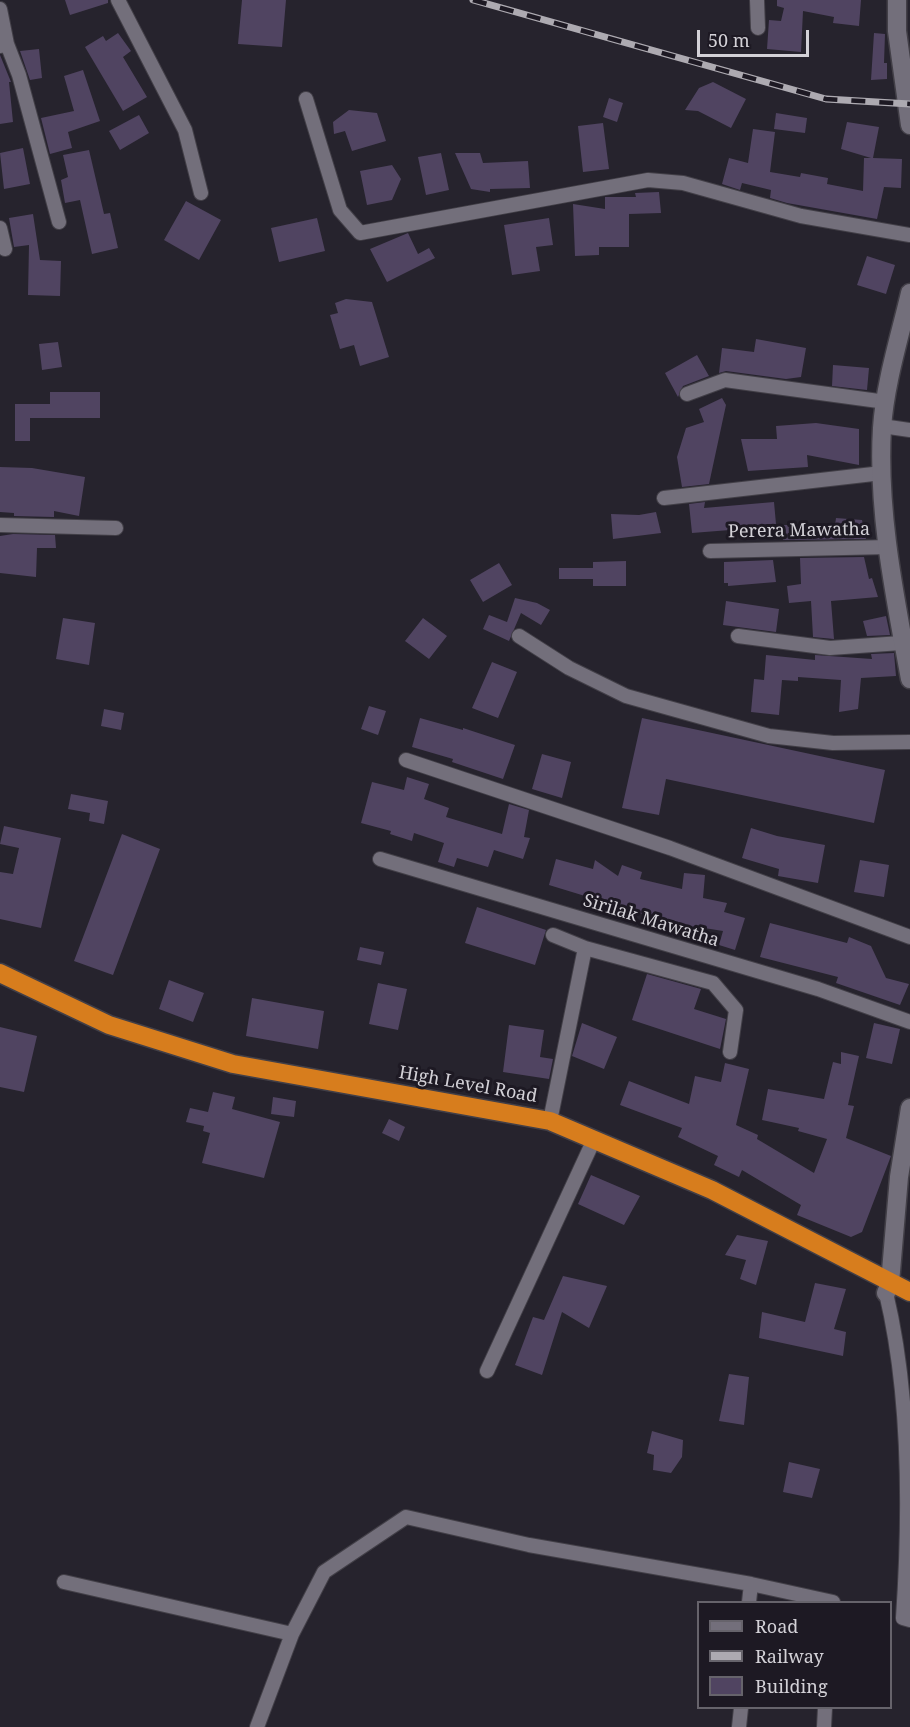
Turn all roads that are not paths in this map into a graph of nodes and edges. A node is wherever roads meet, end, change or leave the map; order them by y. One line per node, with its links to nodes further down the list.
1 (118, 0): 9 (street)
2 (757, 0): 5 (street)
3 (897, 0): 8 (street)
4 (0, 9): 6 (street)
5 (758, 28)
6 (4, 45): 10 (street)
7 (306, 99): 12 (street)
8 (910, 125)
9 (201, 194)
10 (59, 222)
11 (0, 228): 13 (street)
12 (910, 235)
13 (5, 249)
14 (910, 292): 16 (street)
15 (687, 394): 16 (street)
16 (886, 402): 17 (street)
17 (882, 426): 18 (street); 19 (street)
18 (910, 430)
19 (882, 473): 20 (street); 23 (street)
20 (664, 498)
21 (0, 525): 22 (street)
22 (116, 528)
23 (889, 547): 24 (street, Perera Mawatha); 25 (street)
24 (711, 551)
25 (904, 620): 28 (street)
26 (519, 636): 30 (street)
27 (738, 636): 28 (street)
28 (901, 643): 29 (street)
29 (909, 668)
30 (910, 742)
31 (406, 760): 34 (street)
32 (380, 859): 38 (street, Sirilak Mawatha)
33 (553, 935): 35 (street)
34 (910, 937)
35 (585, 948): 39 (street); 42 (street)
36 (0, 973): 40 (highway, High Level Road)
37 (0, 986): 40 (highway, High Level Road)
38 (910, 1022)
39 (730, 1052)
40 (231, 1069): 42 (highway, High Level Road); 43 (highway, High Level Road)
41 (910, 1108): 44 (street)
42 (550, 1121): 44 (highway, High Level Road)
43 (591, 1146): 44 (highway, High Level Road); 47 (street)
44 (888, 1288): 45 (highway, High Level Road); 46 (highway, High Level Road); 52 (street)
45 (910, 1292)
46 (910, 1302)
47 (487, 1371)
48 (64, 1582): 53 (street)
49 (751, 1584): 50 (street); 51 (street); 53 (street)
50 (749, 1601)
51 (827, 1601)
52 (901, 1618)
53 (292, 1634): 56 (street)
54 (741, 1709): 57 (street)
55 (825, 1709): 58 (street)
56 (257, 1727)
57 (739, 1727)
58 (824, 1727)

